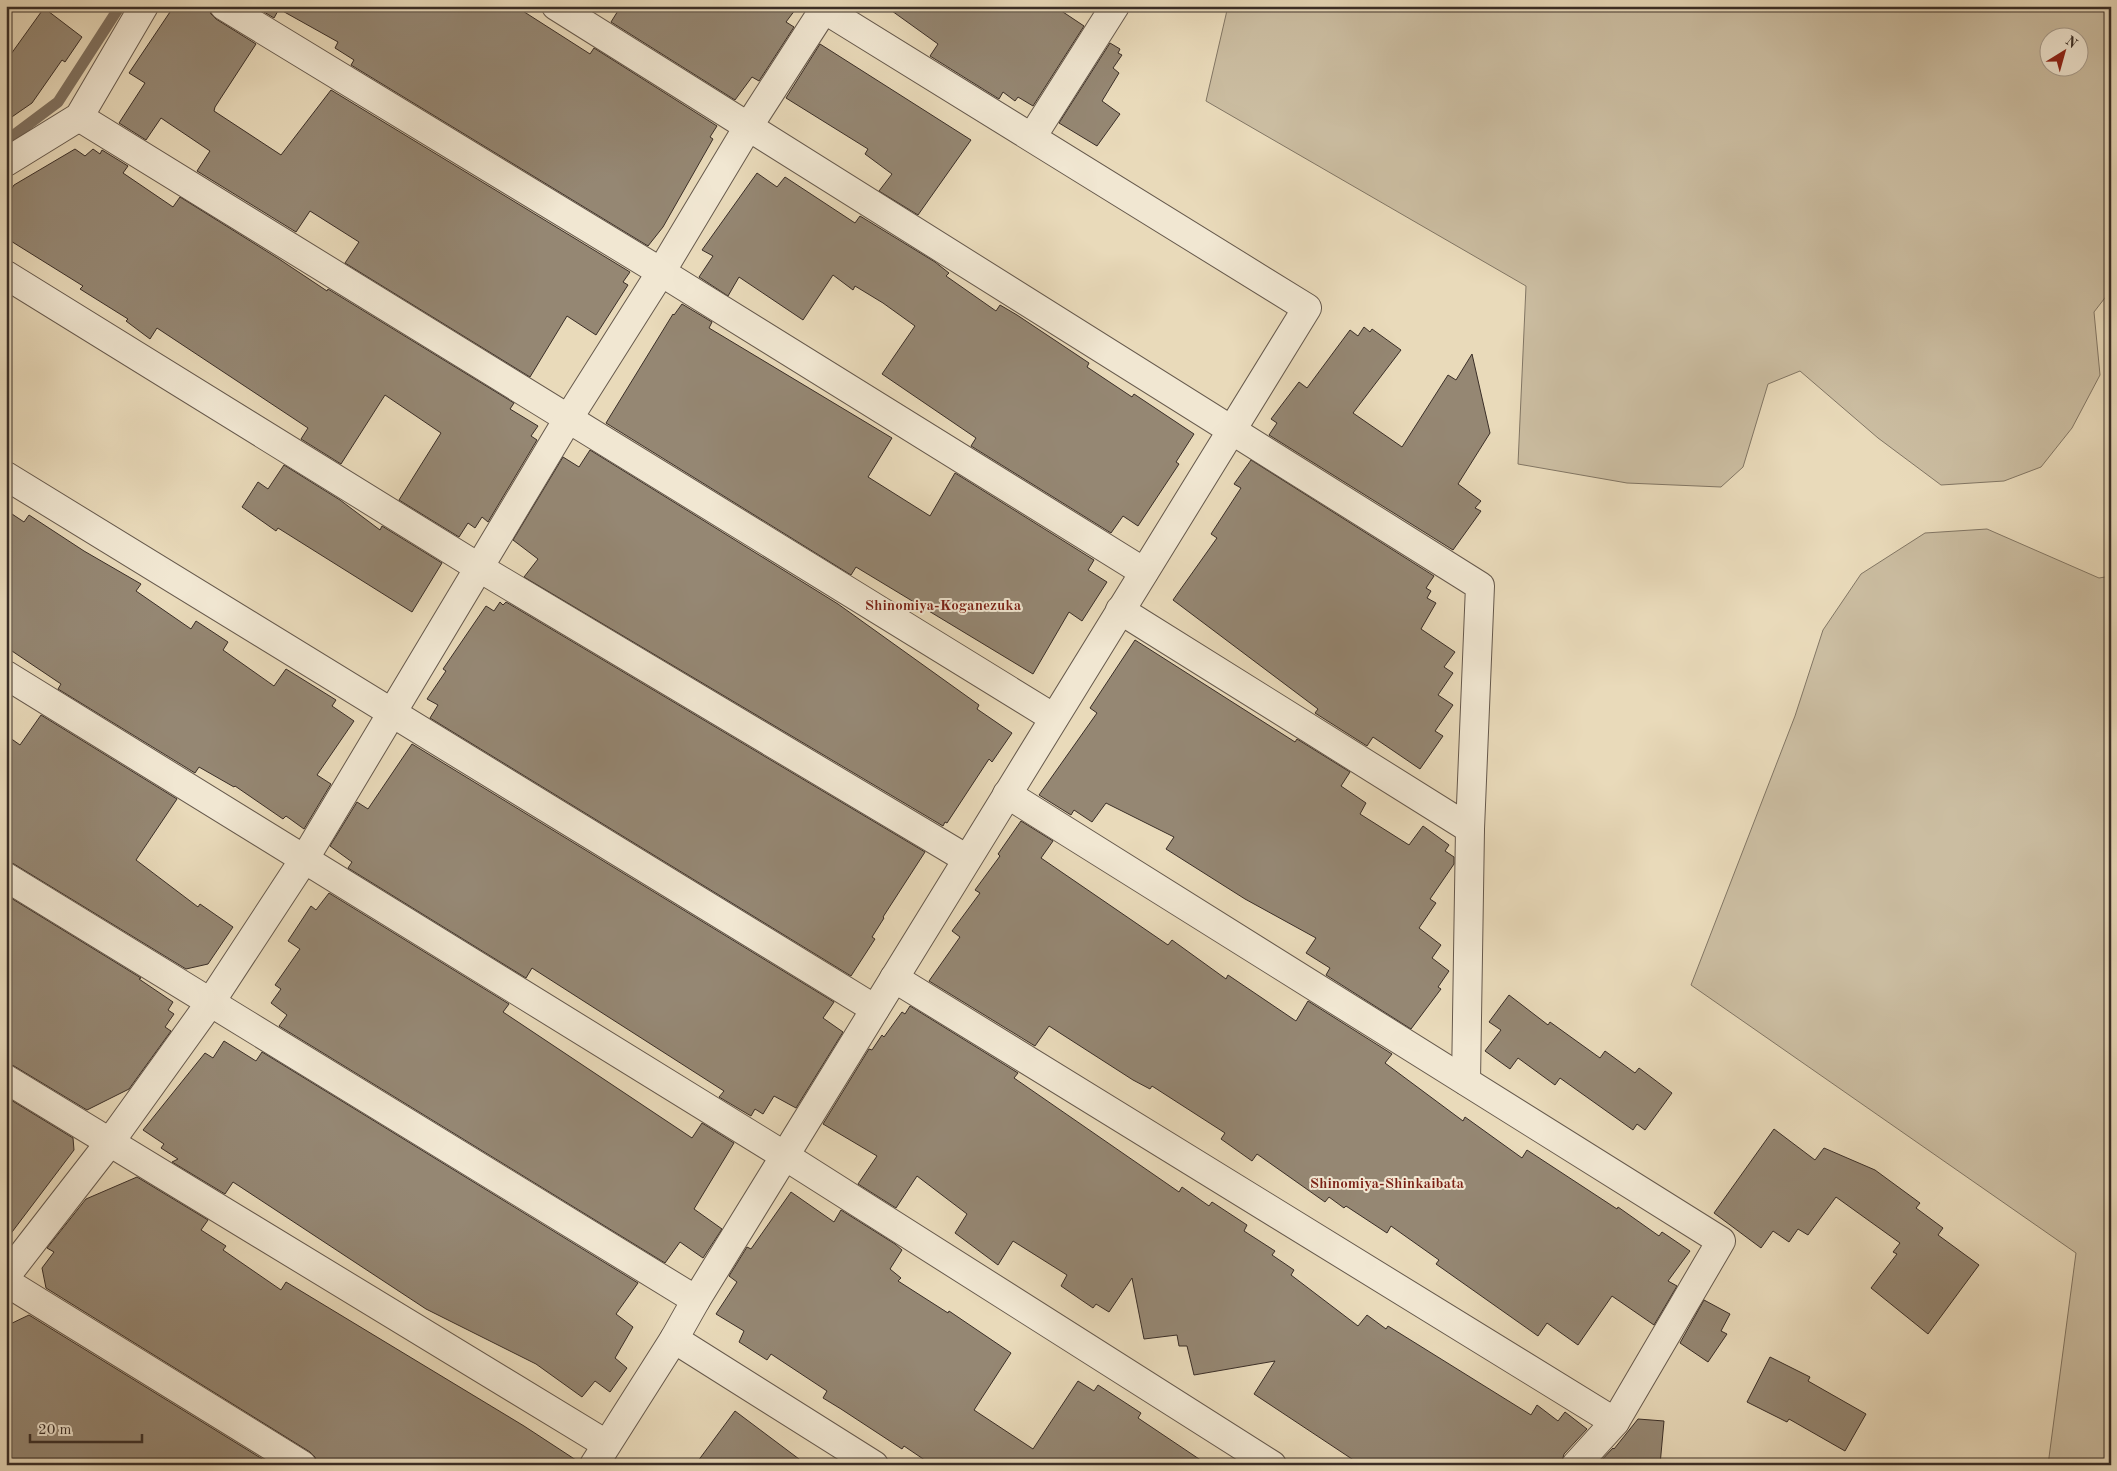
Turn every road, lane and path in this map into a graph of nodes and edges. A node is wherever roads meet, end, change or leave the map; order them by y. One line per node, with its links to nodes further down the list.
1 (144, 6): 6 (street)
2 (224, 6): 10 (street)
3 (556, 6): 7 (street)
4 (1115, 6): 8 (street)
5 (823, 7): 7 (street); 8 (street)
6 (79, 117): 9 (street); 12 (street)
7 (748, 127): 10 (street); 13 (street)
8 (1032, 137): 13 (street)
9 (6, 162)
10 (661, 272): 12 (street); 16 (street)
11 (6, 276): 15 (street)
12 (568, 419): 15 (street); 20 (street)
13 (1232, 430): 16 (street); 22 (street)
14 (6, 476): 19 (street)
15 (478, 568): 19 (street); 24 (street)
16 (1144, 572): 17 (street)
17 (1120, 610): 20 (street); 22 (street)
18 (6, 675): 23 (street)
19 (392, 712): 23 (street); 28 (street)
20 (1054, 718): 21 (street)
21 (1007, 794): 24 (street); 30 (street)
22 (1470, 829): 30 (street)
23 (305, 858): 27 (street); 32 (street)
24 (967, 859): 26 (street)
25 (6, 877): 27 (street)
26 (894, 978): 28 (street); 37 (street)
27 (210, 1002): 31 (street); 35 (street)
28 (875, 1009): 32 (street)
29 (6, 1079): 31 (street)
30 (1466, 1080): 37 (street)
31 (110, 1142): 33 (street); 38 (street)
32 (785, 1156): 35 (street); 41 (street)
33 (6, 1276)
34 (6, 1282): 39 (street)
35 (696, 1300): 36 (street)
36 (674, 1339): 38 (street); 40 (street)
37 (1615, 1422): 42 (street)
38 (600, 1454)
39 (302, 1465)
40 (874, 1465)
41 (1272, 1465)
42 (1576, 1465)

